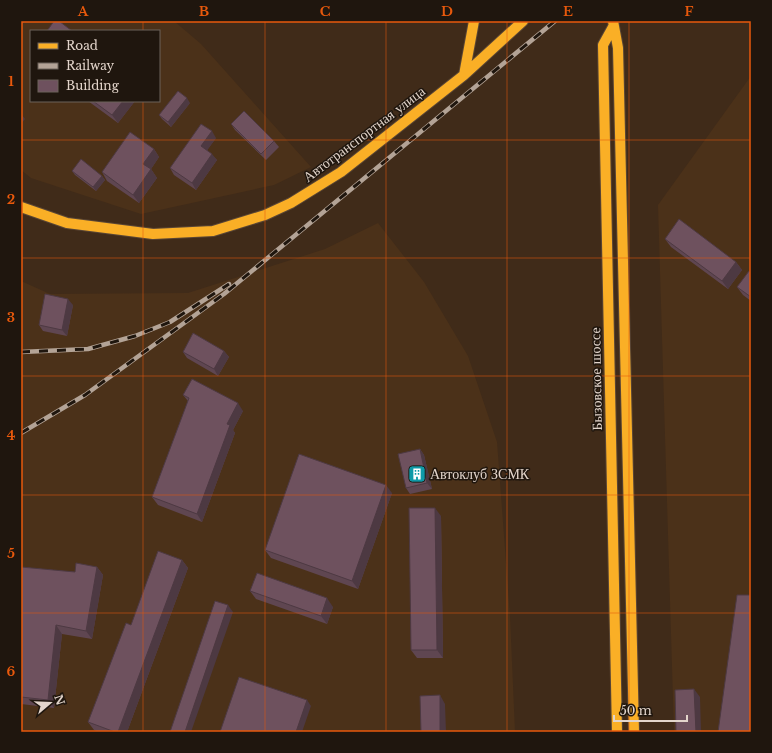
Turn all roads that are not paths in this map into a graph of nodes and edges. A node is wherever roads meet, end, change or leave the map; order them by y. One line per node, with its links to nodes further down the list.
1 (474, 21): 4 (main road)
2 (524, 21): 4 (main road, Автотранспортная улица)
3 (613, 24): 6 (main road, Бызовское шоссе); 7 (main road, Бызовское шоссе)
4 (464, 75): 5 (main road, Автотранспортная улица)
5 (21, 207)
6 (617, 732)
7 (634, 732)

